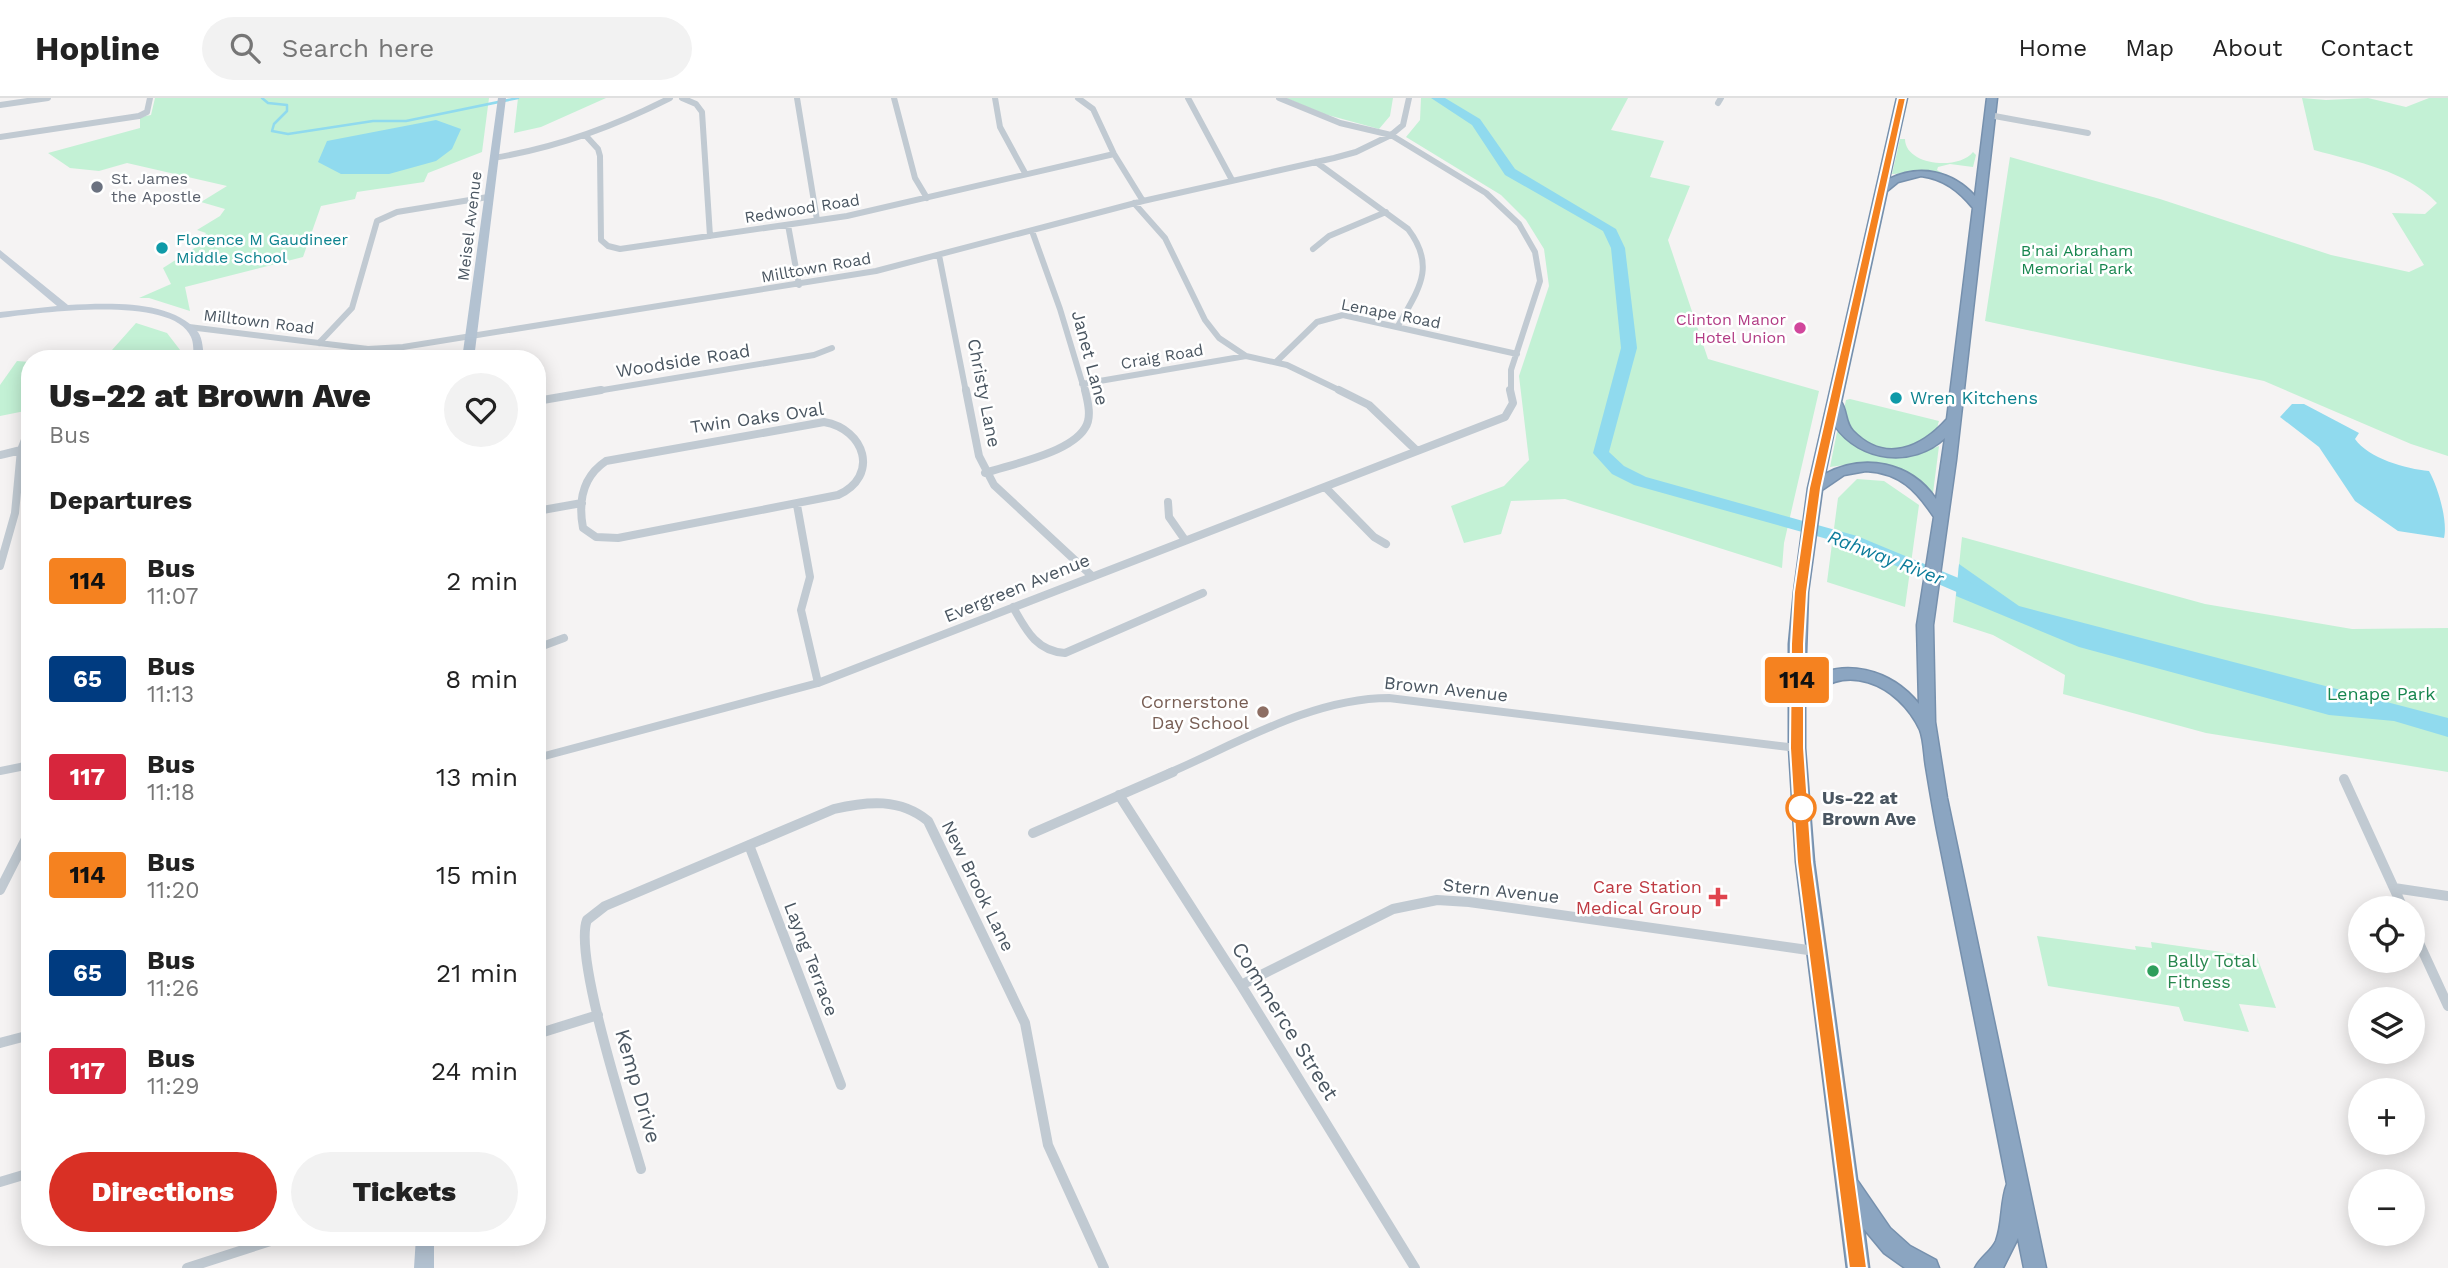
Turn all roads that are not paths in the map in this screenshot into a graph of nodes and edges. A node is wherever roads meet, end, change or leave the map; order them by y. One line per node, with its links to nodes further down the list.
1 (48, 98): 15 (street)
2 (150, 98): 19 (street)
3 (670, 98): 20 (street)
4 (682, 98): 36 (street)
5 (797, 98): 33 (street)
6 (894, 98): 28 (street)
7 (995, 98): 24 (street)
8 (1078, 98): 21 (street)
9 (1188, 98): 25 (street)
10 (1279, 98): 18 (street)
11 (1409, 98): 18 (street)
12 (1902, 98): 26 (highway)
13 (1992, 98): 16 (highway)
14 (502, 102): 22 (main road, Meisel Avenue)
15 (0, 105)
16 (1989, 115): 17 (street); 31 (highway)
17 (2088, 132)
18 (1391, 135): 23 (street, Milltown Road); 50 (street)
19 (0, 137)
20 (586, 137): 22 (street); 36 (street, Redwood Road)
21 (1114, 154): 24 (street, Redwood Road); 29 (street)
22 (493, 158): 27 (main road, Meisel Avenue)
23 (1316, 162): 25 (street, Milltown Road); 32 (street)
24 (1025, 173): 28 (street, Redwood Road)
25 (1232, 180): 29 (street, Milltown Road)
26 (1882, 189): 31 (highway); 54 (highway)
27 (488, 197): 45 (main road, Meisel Avenue); 46 (street)
28 (927, 198): 33 (street, Redwood Road)
29 (1143, 201): 30 (street, Milltown Road)
30 (1134, 203): 35 (street, Milltown Road); 51 (street)
31 (1978, 207): 56 (highway)
32 (1386, 212): 37 (street); 43 (street)
33 (817, 220): 34 (street, Redwood Road)
34 (788, 225): 36 (street, Redwood Road); 40 (street)
35 (1032, 231): 39 (street, Milltown Road); 53 (street, Janet Lane)
36 (710, 236)
37 (1313, 249)
38 (0, 253): 41 (street)
39 (939, 256): 40 (street, Milltown Road); 60 (street, Christy Lane)
40 (799, 285): 45 (street, Milltown Road)
41 (65, 308): 42 (street); 44 (street)
42 (0, 315)
43 (1398, 326): 50 (street, Lenape Road); 52 (street, Lenape Road)
44 (189, 327): 46 (street, Milltown Road); 48 (street)
45 (471, 336): 46 (street, Milltown Road); 49 (main road, Meisel Avenue)
46 (319, 343)
47 (832, 348): 55 (street, Woodside Road)
48 (200, 350)
49 (469, 350)
50 (1517, 354): 58 (street, Evergreen Avenue)
51 (1246, 356): 52 (street); 53 (street, Craig Road)
52 (1276, 362): 58 (street)
53 (1082, 384): 60 (street, Janet Lane)
54 (1835, 399): 56 (highway); 62 (highway)
55 (546, 400)
56 (1953, 421): 67 (highway)
57 (21, 450): 59 (street); 70 (street)
58 (1416, 450): 61 (street, Evergreen Avenue)
59 (0, 455)
60 (985, 473): 71 (street, Christy Lane)
61 (1325, 487): 68 (street, Evergreen Avenue); 69 (street)
62 (1815, 488): 67 (highway); 77 (highway)
63 (1168, 502): 68 (street)
64 (582, 503): 65 (street, Twin Oaks Oval); 65 (street, Twin Oaks Oval); 66 (street)
65 (797, 505): 76 (street)
66 (546, 509)
67 (1941, 517): 78 (highway)
68 (1185, 540): 71 (street, Evergreen Avenue)
69 (1386, 544)
70 (0, 566)
71 (1092, 576): 73 (street, Evergreen Avenue)
72 (1203, 593): 73 (street)
73 (1013, 607): 76 (street, Evergreen Avenue)
74 (564, 638): 75 (street)
75 (546, 645)
76 (818, 683): 80 (street, Evergreen Avenue)
77 (1797, 702): 78 (highway); 79 (highway)
78 (1928, 729): 103 (highway)
79 (1797, 748): 84 (street, Brown Avenue); 92 (highway)
80 (546, 756)
81 (21, 767): 82 (street)
82 (0, 771)
83 (2344, 779): 88 (street)
84 (1119, 795): 85 (street, Brown Avenue); 94 (street, Commerce Street)
85 (1033, 833)
86 (749, 845): 96 (street, New Brook Lane); 100 (street, Layng Terrace); 110 (street, New Brook Lane)
87 (21, 849): 89 (street)
88 (2394, 888): 90 (street); 91 (street)
89 (0, 890)
90 (2398, 896)
91 (2448, 896)
92 (1815, 951): 94 (street, Stern Avenue); 104 (highway)
93 (2425, 956): 95 (street)
94 (1241, 985): 111 (street, Commerce Street)
95 (2448, 1006)
96 (598, 1015): 97 (street); 101 (street, Kemp Drive)
97 (546, 1031)
98 (21, 1037): 99 (street)
99 (0, 1043)
100 (841, 1084)
101 (641, 1169)
102 (21, 1176): 105 (street)
103 (2016, 1179): 114 (highway); 115 (highway)
104 (1846, 1180): 112 (highway); 113 (highway)
105 (0, 1182)
106 (255, 1246): 108 (street)
107 (425, 1246): 109 (main road)
108 (187, 1268)
109 (424, 1268)
110 (1104, 1268)
111 (1415, 1268)
112 (1858, 1268)
113 (1928, 1268)
114 (1986, 1268)
115 (2035, 1268)

